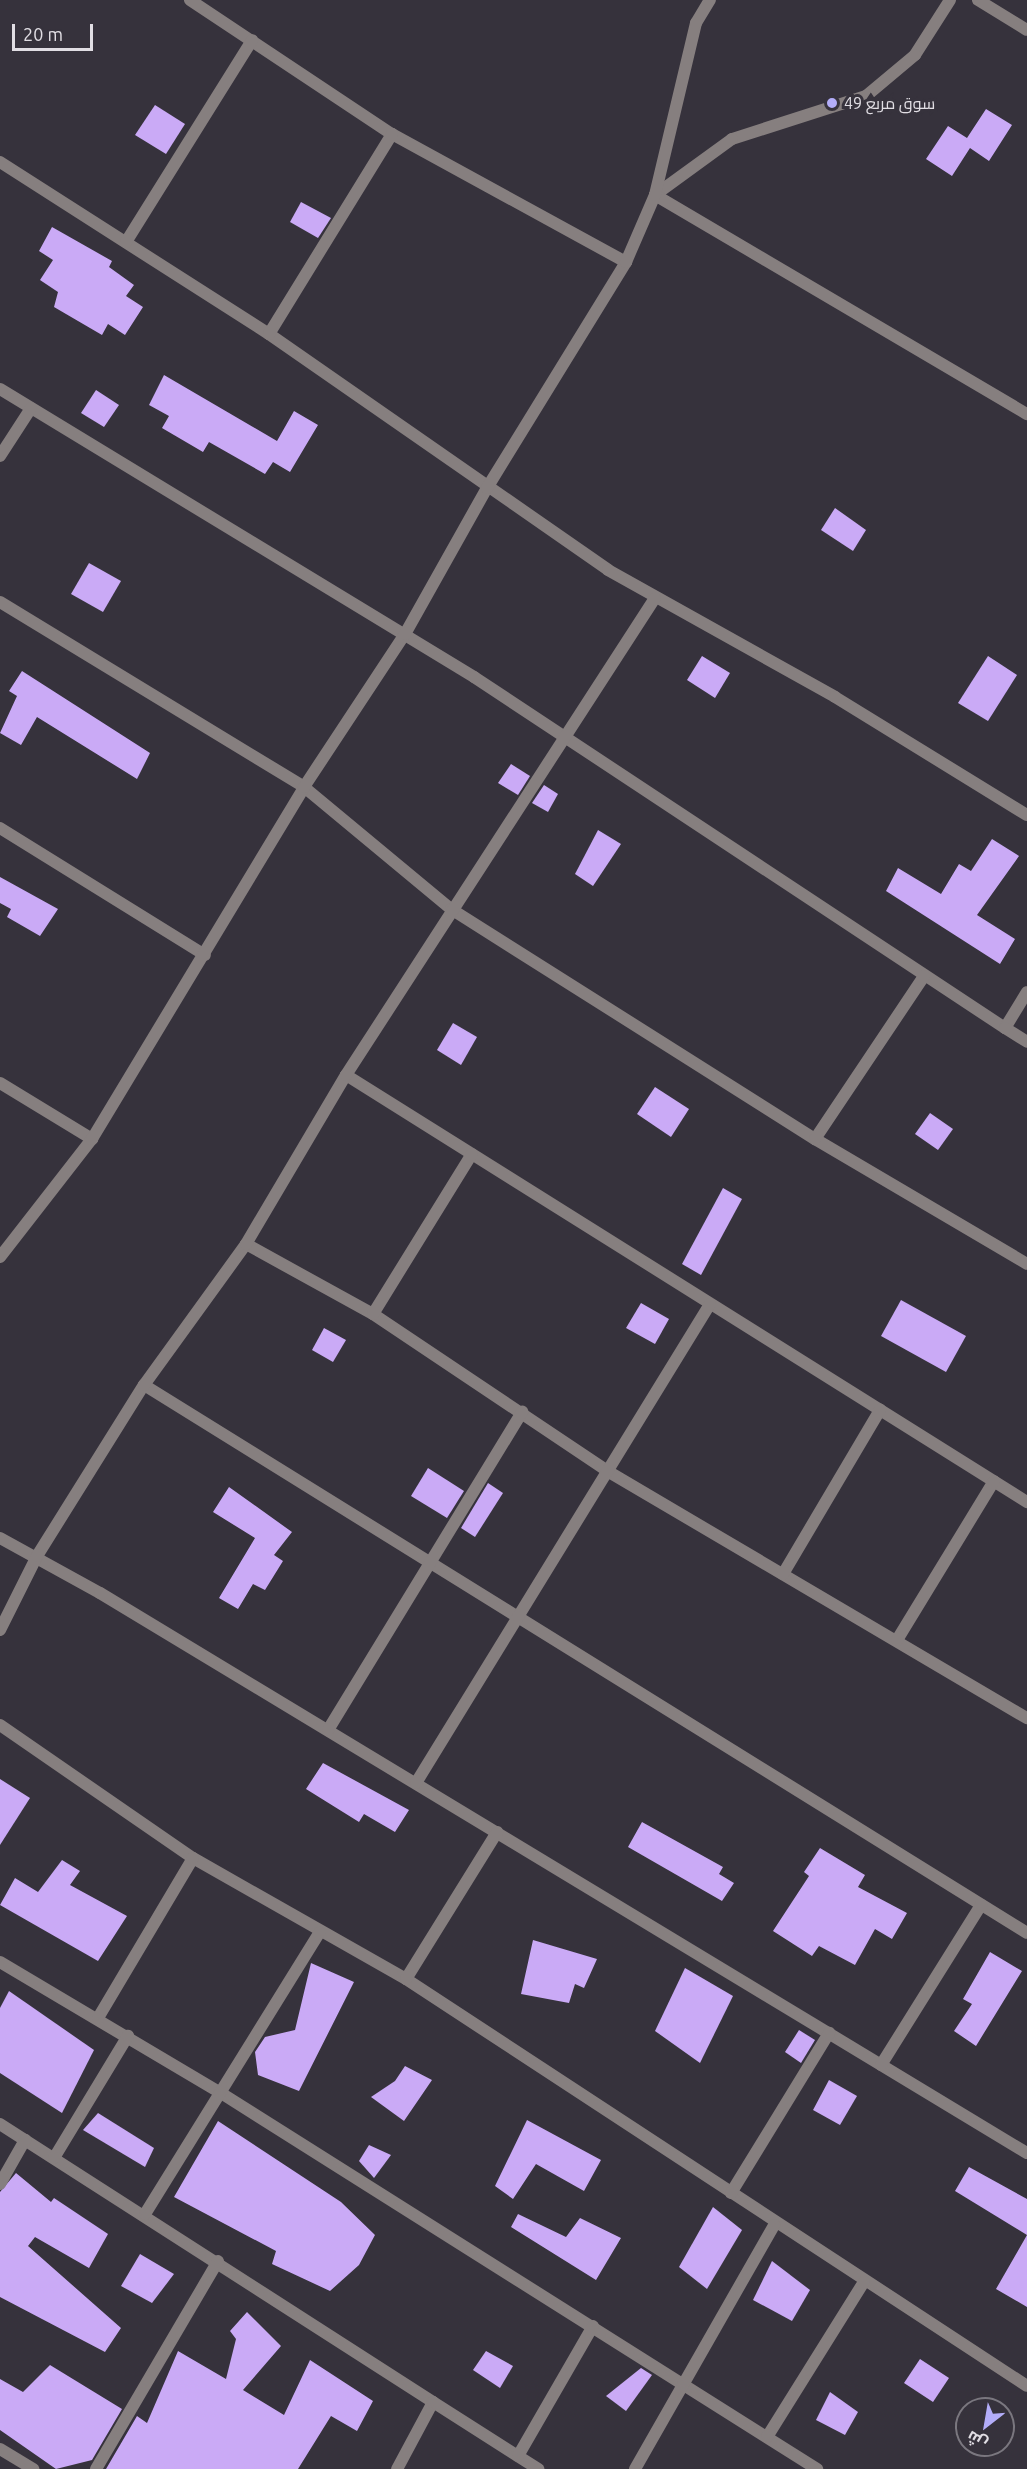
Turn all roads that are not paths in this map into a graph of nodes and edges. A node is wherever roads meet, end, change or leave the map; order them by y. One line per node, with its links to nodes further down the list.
1 (190, 0): 6 (street)
2 (710, 0): 9 (street)
3 (950, 0): 9 (street)
4 (978, 0): 5 (street)
5 (1027, 30)
6 (252, 40): 7 (street); 10 (street)
7 (392, 134): 11 (street); 12 (street)
8 (0, 162): 10 (street)
9 (655, 195): 11 (street); 15 (street)
10 (126, 243): 12 (street)
11 (626, 262): 17 (street)
12 (269, 334): 17 (street)
13 (0, 389): 14 (street)
14 (31, 408): 16 (street); 20 (street)
15 (1027, 414)
16 (0, 456)
17 (487, 488): 18 (street); 20 (street)
18 (655, 598): 21 (street); 23 (street)
19 (0, 602): 22 (street)
20 (405, 634): 21 (street); 22 (street)
21 (564, 741): 25 (street); 27 (street)
22 (304, 787): 25 (street); 26 (street)
23 (1027, 815)
24 (0, 828): 26 (street)
25 (451, 909): 31 (street); 34 (street)
26 (205, 954): 33 (street)
27 (924, 976): 29 (street); 34 (street)
28 (1027, 992): 29 (street)
29 (1005, 1028): 30 (street)
30 (1027, 1042)
31 (346, 1075): 35 (street); 36 (street)
32 (0, 1083): 33 (street)
33 (92, 1139): 37 (street)
34 (815, 1140): 38 (street)
35 (472, 1154): 39 (street); 40 (street)
36 (246, 1244): 40 (street); 41 (street)
37 (2, 1251)
38 (1027, 1264)
39 (710, 1304): 42 (street); 44 (street)
40 (374, 1314): 43 (street)
41 (144, 1385): 48 (street); 49 (street)
42 (879, 1410): 45 (street); 50 (street)
43 (522, 1412): 44 (street); 49 (street)
44 (609, 1472): 50 (street); 51 (street)
45 (994, 1481): 46 (street); 53 (street)
46 (1027, 1502)
47 (0, 1538): 48 (street)
48 (37, 1556): 52 (street); 56 (street)
49 (428, 1563): 51 (street); 56 (street)
50 (783, 1574): 53 (street)
51 (517, 1619): 57 (street); 60 (street)
52 (0, 1630)
53 (897, 1640): 54 (street)
54 (1027, 1718)
55 (0, 1725): 59 (street)
56 (328, 1730): 57 (street)
57 (416, 1783): 58 (street)
58 (497, 1832): 64 (street); 66 (street)
59 (193, 1858): 61 (street); 65 (street)
60 (981, 1905): 62 (street); 68 (street)
61 (319, 1933): 64 (street); 69 (street)
62 (1027, 1933)
63 (0, 1962): 65 (street)
64 (406, 1979): 75 (street)
65 (98, 2018): 67 (street)
66 (830, 2033): 68 (street); 75 (street)
67 (128, 2036): 69 (street); 73 (street)
68 (881, 2065): 72 (street)
69 (221, 2093): 76 (street); 80 (street)
70 (0, 2124): 71 (street)
71 (25, 2140): 73 (street); 74 (street)
72 (1027, 2153)
73 (54, 2158): 76 (street)
74 (0, 2184)
75 (730, 2193): 77 (street)
76 (145, 2214): 78 (street)
77 (774, 2225): 79 (street); 81 (street)
78 (218, 2261): 83 (street); 89 (street)
79 (864, 2282): 82 (street); 84 (street)
80 (593, 2326): 81 (street); 86 (street)
81 (684, 2383): 84 (street); 92 (street)
82 (1027, 2386)
83 (433, 2402): 86 (street); 90 (street)
84 (767, 2437): 87 (street)
85 (0, 2449): 88 (street)
86 (518, 2456): 91 (street)
87 (815, 2468)
88 (33, 2469)
89 (96, 2469)
90 (397, 2469)
91 (538, 2469)
92 (635, 2469)

